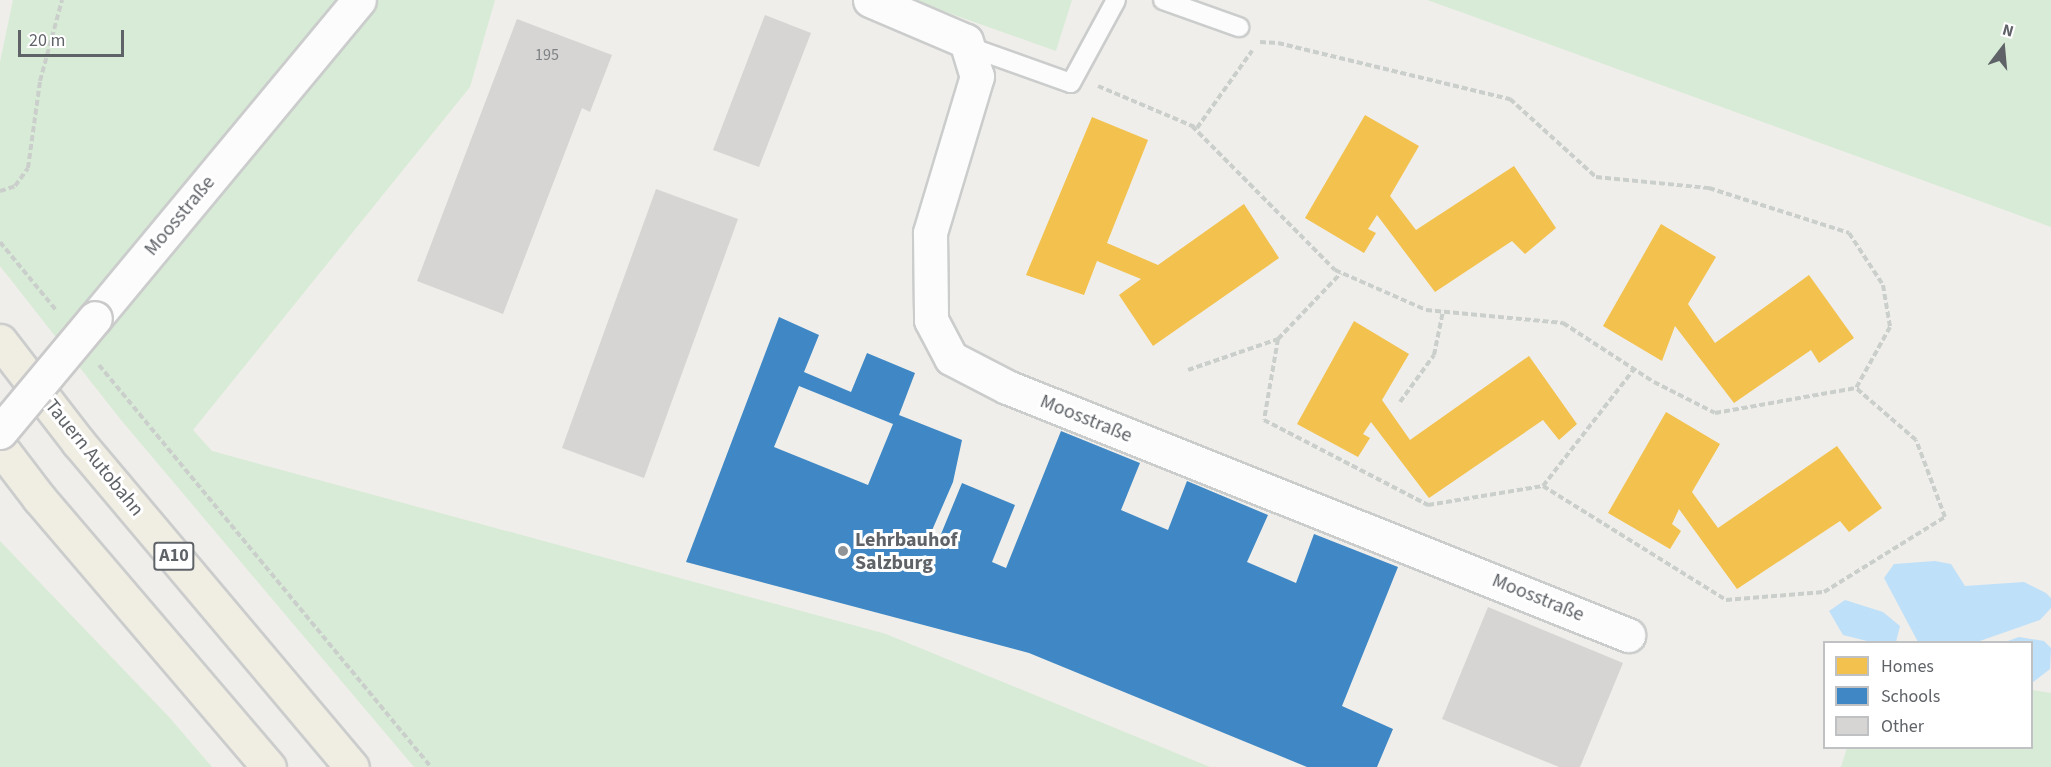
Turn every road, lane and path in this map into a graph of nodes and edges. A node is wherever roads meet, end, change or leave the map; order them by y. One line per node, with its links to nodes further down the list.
1 (63, 0): 10 (path)
2 (359, 0): 22 (street, Moosstraße, bridge)
3 (870, 0): 7 (street)
4 (1116, 0): 7 (lane)
5 (1163, 0): 6 (lane)
6 (1239, 27)
7 (967, 46): 25 (street, Moosstraße)
8 (1097, 85): 9 (path)
9 (1192, 126): 12 (path); 20 (path)
10 (0, 191)
11 (0, 242): 14 (path)
12 (1341, 273): 13 (path); 15 (path)
13 (1443, 311): 18 (path); 21 (path)
14 (62, 318)
15 (1278, 339): 19 (path); 24 (path)
16 (0, 341): 27 (highway, Tauern Autobahn / A10)
17 (96, 362): 28 (path)
18 (1634, 369): 20 (path); 24 (path)
19 (1188, 370)
20 (1856, 388): 24 (path)
21 (1400, 402)
22 (0, 432)
23 (0, 447): 26 (highway)
24 (1543, 486)
25 (1628, 635)
26 (269, 767)
27 (352, 767)
28 (431, 767)

